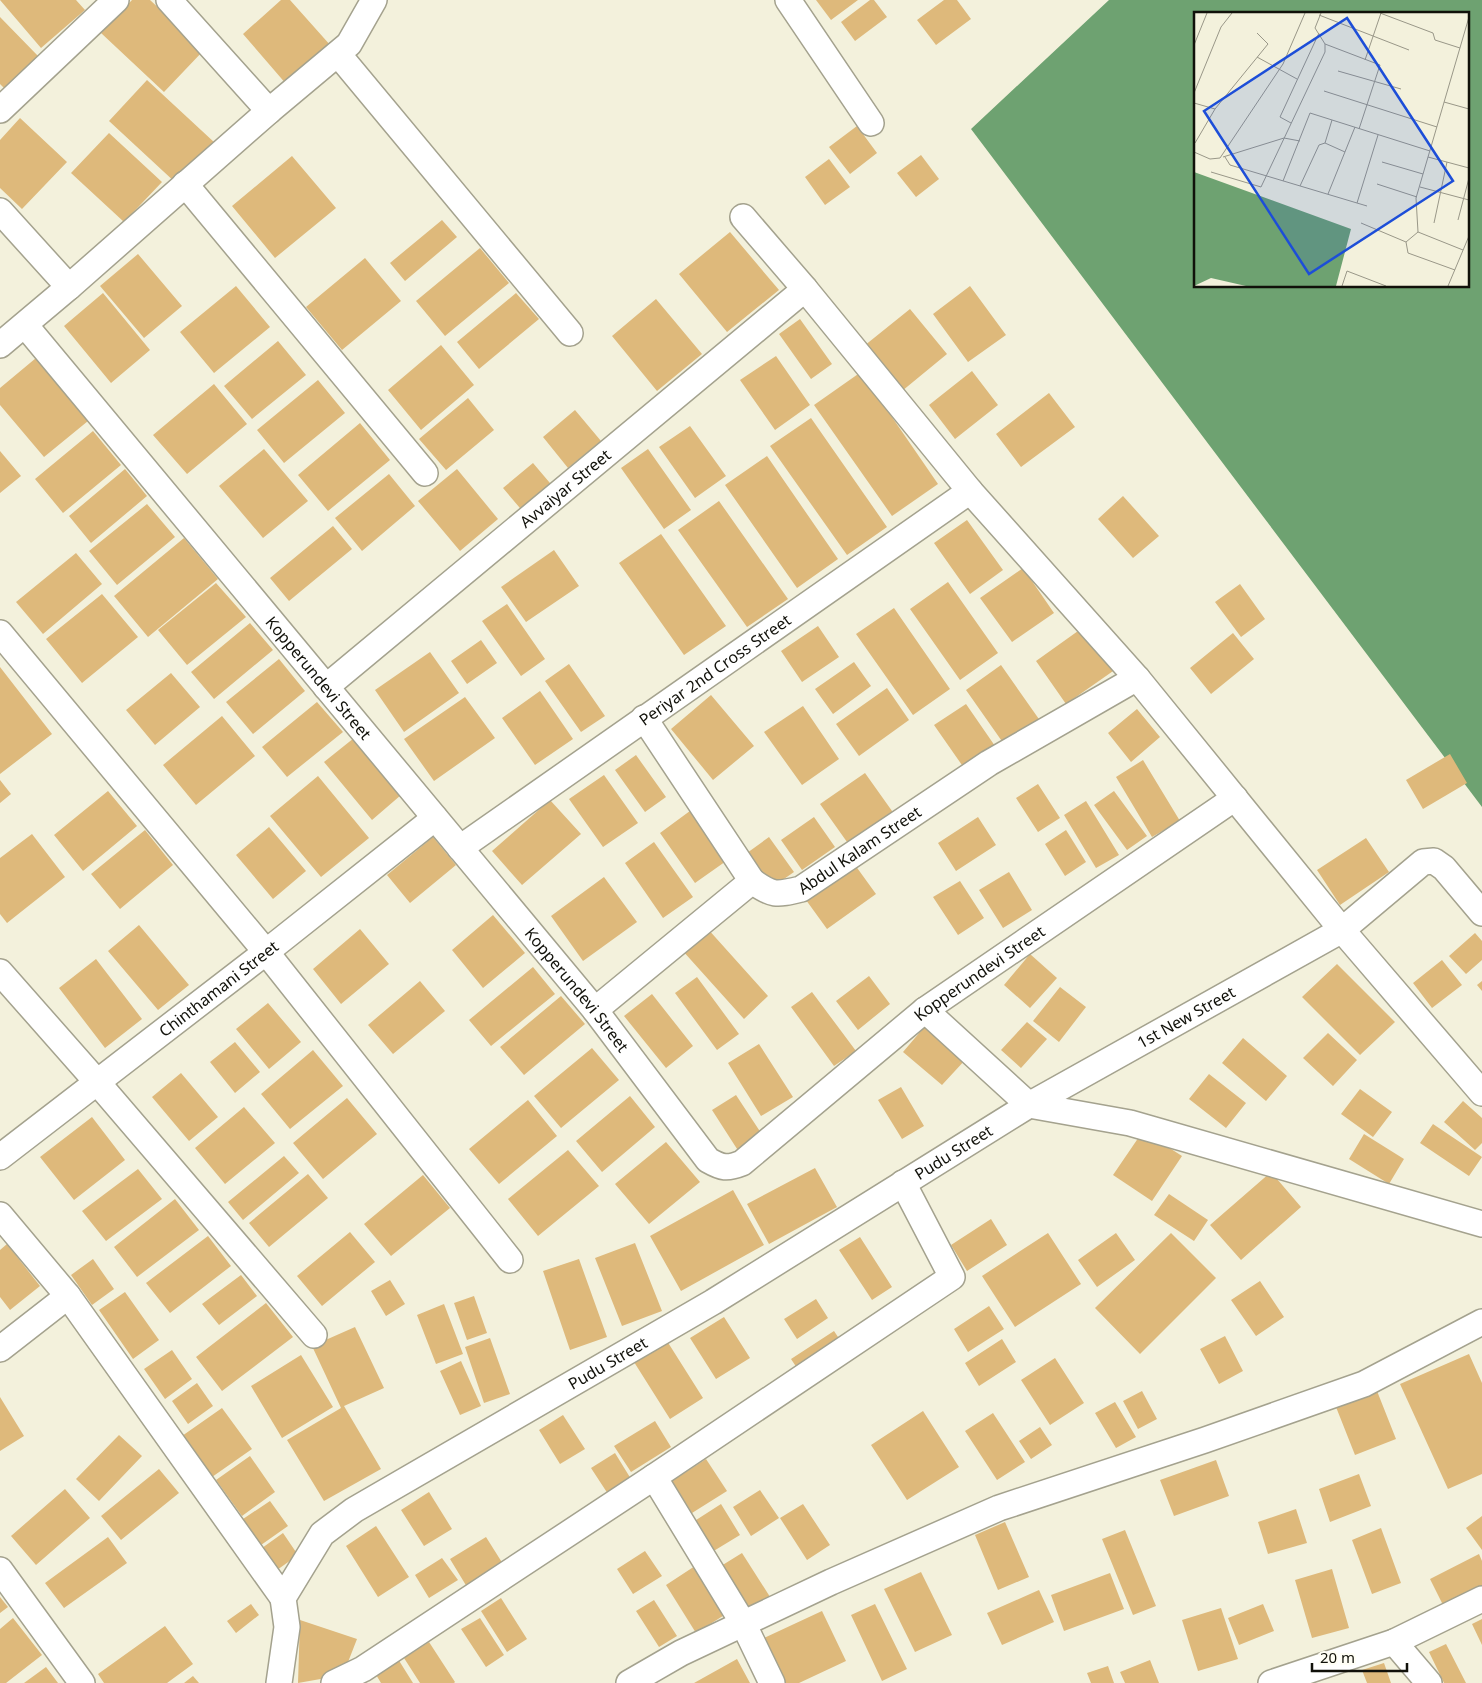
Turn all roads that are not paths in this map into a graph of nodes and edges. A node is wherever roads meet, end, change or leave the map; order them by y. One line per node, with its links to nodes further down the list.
1 (116, 0): 6 (street)
2 (169, 0): 7 (street)
3 (374, 0): 5 (street)
4 (788, 0): 8 (street)
5 (338, 54): 7 (street); 15 (street)
6 (0, 110)
7 (269, 110): 9 (street)
8 (871, 123)
9 (185, 184): 12 (street); 17 (street)
10 (0, 211): 12 (street)
11 (743, 217): 13 (street)
12 (69, 287): 14 (street)
13 (804, 289): 18 (street); 21 (street, Avvaiyar Street)
14 (25, 325): 16 (street); 21 (street, Kopperundevi Street)
15 (570, 334)
16 (0, 345)
17 (425, 473)
18 (970, 491): 20 (street); 22 (street, Periyar 2nd Cross Street)
19 (0, 633): 29 (street)
20 (1137, 678): 23 (street); 26 (street, Abdul Kalam Street)
21 (326, 687): 24 (street, Kopperundevi Street)
22 (644, 718): 25 (street, Periyar 2nd Cross Street); 26 (street)
23 (1235, 798): 28 (street); 32 (street, Kopperundevi Street)
24 (435, 818): 25 (street, Kopperundevi Street); 29 (street, Chinthamani Street)
25 (460, 848): 31 (street, Kopperundevi Street)
26 (752, 881): 31 (street)
27 (1482, 913): 28 (street, 1st New Street)
28 (1342, 930): 34 (street); 35 (street, 1st New Street)
29 (266, 952): 33 (street, Chinthamani Street); 40 (street)
30 (0, 972): 33 (street)
31 (595, 1010): 32 (street, Kopperundevi Street)
32 (925, 1010): 35 (street)
33 (97, 1082): 36 (street, Chinthamani Street); 43 (street)
34 (1482, 1093)
35 (1029, 1105): 37 (street, Pudu Street); 39 (street)
36 (0, 1157)
37 (903, 1184): 45 (street); 47 (street, Pudu Street)
38 (0, 1215): 41 (street)
39 (1482, 1224)
40 (510, 1260)
41 (68, 1296): 44 (street); 47 (street)
42 (1482, 1322): 49 (street)
43 (314, 1335)
44 (0, 1349)
45 (654, 1477): 49 (street); 53 (street)
46 (0, 1570): 51 (street)
47 (283, 1598): 52 (street)
48 (1482, 1599): 50 (street)
49 (743, 1623): 54 (street); 55 (street)
50 (1394, 1642): 56 (street); 57 (street)
51 (82, 1683)
52 (279, 1683)
53 (334, 1683)
54 (629, 1683)
55 (772, 1683)
56 (1271, 1683)
57 (1429, 1683)

